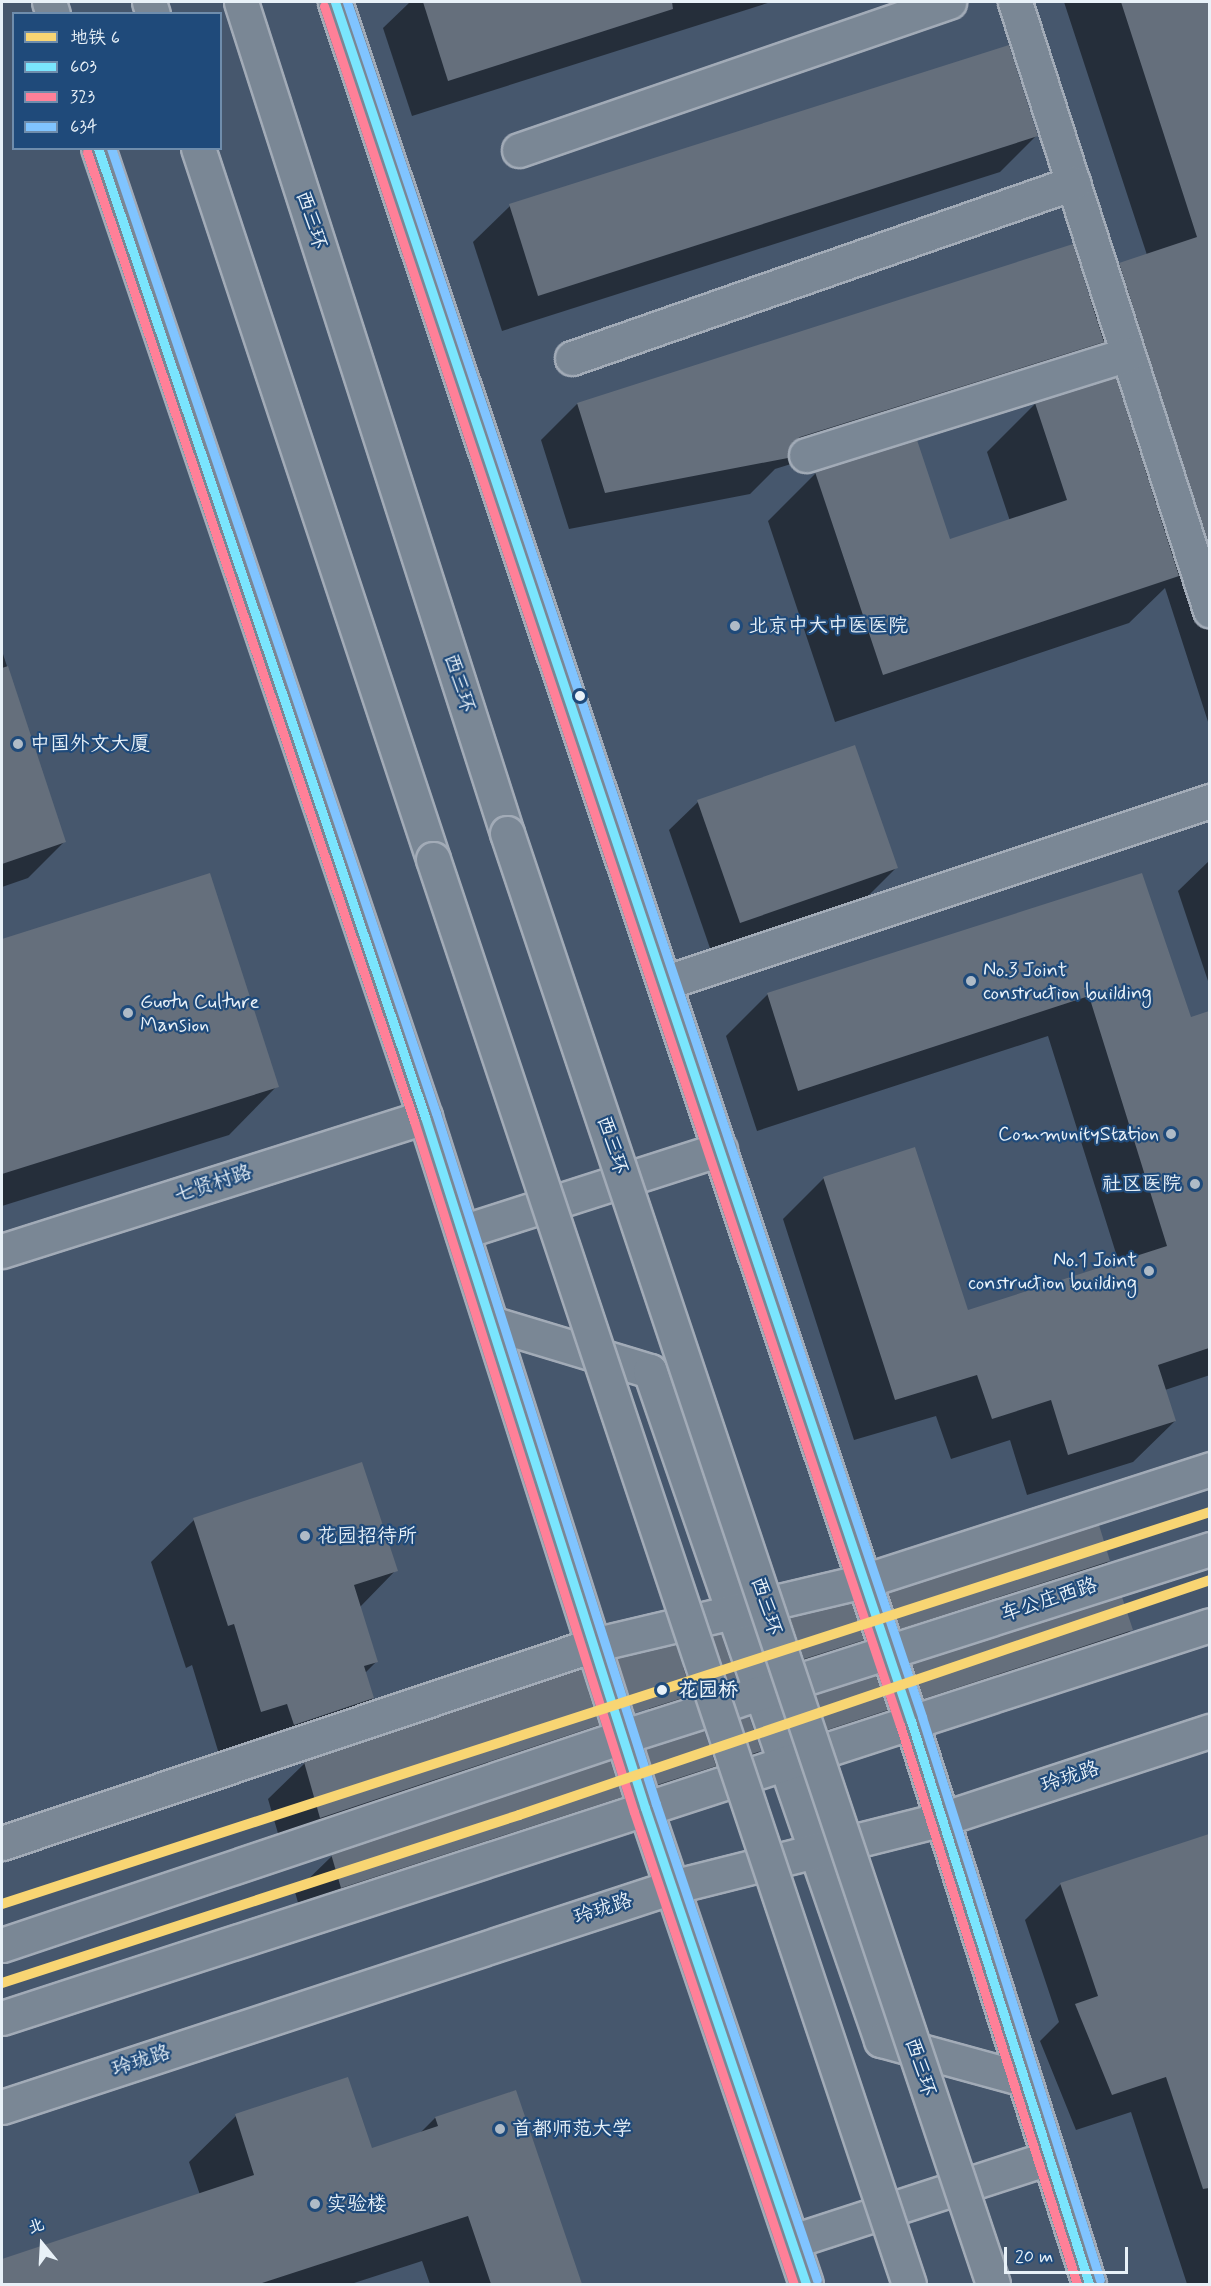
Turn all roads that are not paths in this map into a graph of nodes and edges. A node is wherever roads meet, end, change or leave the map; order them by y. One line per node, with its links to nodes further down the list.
1 (241, 2): 46 (main road, 西三环, bridge)
2 (335, 2): 14 (main road)
3 (950, 2): 7 (main road)
4 (1015, 2): 8 (main road)
5 (99, 150): 15 (main road)
6 (199, 150): 45 (main road, bridge)
7 (519, 150)
8 (1073, 183): 9 (main road); 10 (main road)
9 (1128, 354): 11 (main road); 12 (main road)
10 (572, 358)
11 (806, 455)
12 (1209, 610)
13 (1209, 801): 14 (main road)
14 (664, 983): 16 (main road)
15 (426, 1117): 17 (main road); 18 (main road, 七贤村路)
16 (720, 1149): 17 (main road); 22 (main road)
17 (462, 1232): 19 (main road)
18 (2, 1251)
19 (491, 1323): 23 (main road); 25 (main road)
20 (1209, 1469): 22 (main road)
21 (1209, 1549): 26 (main road, 车公庄西路)
22 (864, 1581): 23 (main road); 26 (main road)
23 (734, 1612): 25 (main road); 27 (main road)
24 (1209, 1625): 28 (main road)
25 (593, 1645): 30 (main road); 34 (main road)
26 (888, 1652): 27 (main road, 车公庄西路); 28 (main road)
27 (761, 1692): 30 (main road, 车公庄西路); 31 (main road)
28 (911, 1720): 31 (main road); 33 (main road)
29 (1209, 1731): 33 (main road, 玲珑路)
30 (622, 1737): 32 (main road); 38 (main road)
31 (785, 1762): 32 (main road); 35 (main road)
32 (645, 1808): 36 (main road); 39 (main road)
33 (942, 1819): 35 (main road, 玲珑路); 40 (main road)
34 (2, 1843)
35 (820, 1864): 36 (main road, 玲珑路); 37 (main road); 40 (main road)
36 (672, 1887): 37 (main road); 41 (main road, 玲珑路)
37 (683, 1918): 43 (main road)
38 (2, 1945)
39 (2, 2018)
40 (1024, 2079): 42 (main road)
41 (2, 2107)
42 (1048, 2158): 43 (main road); 47 (main road)
43 (793, 2241): 44 (main road)
44 (806, 2284)
45 (909, 2284)
46 (993, 2284)
47 (1089, 2284)

